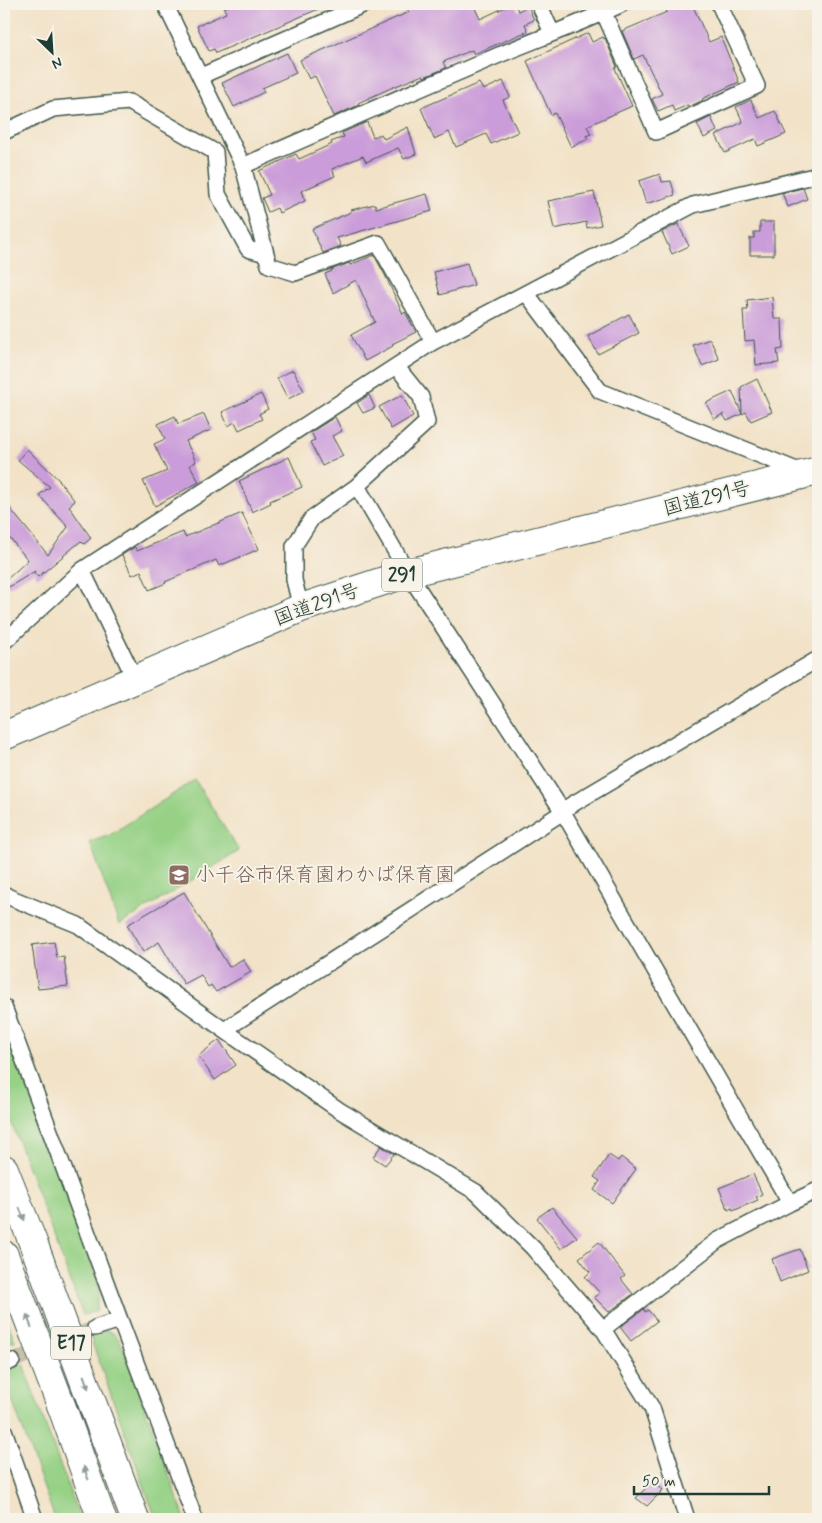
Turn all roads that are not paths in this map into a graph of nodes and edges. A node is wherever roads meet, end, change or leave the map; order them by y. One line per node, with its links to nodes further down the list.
1 (166, 4): 8 (street)
2 (365, 4): 8 (street)
3 (539, 4): 7 (street)
4 (622, 4): 6 (street)
5 (719, 4): 6 (street)
6 (604, 13): 7 (street)
7 (552, 33): 10 (street)
8 (201, 76): 10 (street)
9 (4, 132): 12 (street)
10 (243, 166): 12 (street)
11 (818, 175): 13 (street)
12 (266, 254): 14 (street)
13 (527, 294): 14 (street); 16 (street)
14 (433, 342): 15 (street)
15 (396, 366): 17 (street); 18 (street)
16 (814, 475): 19 (highway, 国道291号 / 291)
17 (357, 486): 19 (street); 20 (street)
18 (82, 570): 21 (street); 23 (street)
19 (408, 573): 20 (highway, 国道291号 / 291); 25 (street)
20 (301, 608): 23 (highway, 国道291号 / 291)
21 (4, 642)
22 (818, 659): 25 (street)
23 (135, 679): 24 (highway, 国道291号 / 291)
24 (4, 736)
25 (562, 811): 28 (street); 31 (street)
26 (4, 894): 28 (street)
27 (4, 1007): 33 (street)
28 (224, 1030): 35 (street)
29 (4, 1168): 39 (highway, E17, one-way to 39)
30 (818, 1190): 31 (street)
31 (790, 1203): 35 (street)
32 (4, 1255): 38 (highway, E17, one-way to 32)
33 (120, 1320): 34 (street); 40 (street)
34 (95, 1328)
35 (602, 1329): 41 (street)
36 (4, 1430): 37 (street)
37 (34, 1519)
38 (102, 1519)
39 (136, 1519)
40 (195, 1519)
41 (687, 1519)

